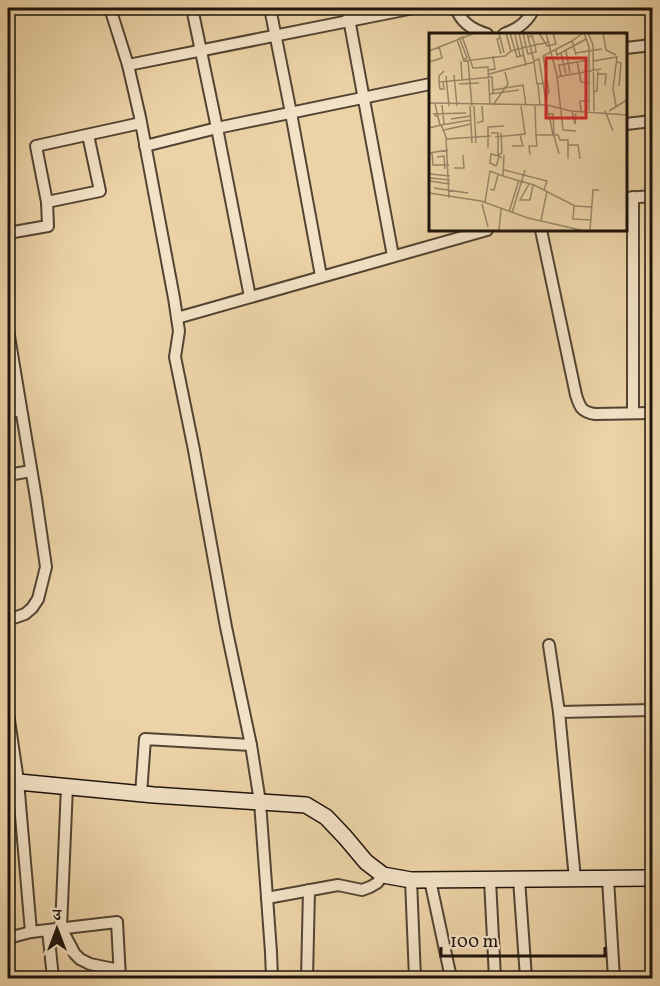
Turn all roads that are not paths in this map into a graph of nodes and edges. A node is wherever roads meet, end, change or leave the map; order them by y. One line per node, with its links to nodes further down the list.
1 (110, 8): 15 (street)
2 (192, 8): 14 (street)
3 (270, 8): 11 (street)
4 (347, 8): 8 (street)
5 (414, 8): 8 (street)
6 (456, 8): 9 (street)
7 (534, 8): 10 (street)
8 (349, 20): 11 (street); 17 (street)
9 (483, 33)
10 (506, 33)
11 (275, 35): 14 (street); 18 (street)
12 (652, 45): 13 (street)
13 (627, 48)
14 (200, 50): 15 (street); 22 (street)
15 (128, 65): 20 (street)
16 (429, 84): 17 (street)
17 (364, 98): 18 (street); 31 (street)
18 (291, 113): 22 (street); 32 (street)
19 (652, 122): 21 (street)
20 (141, 123): 23 (street); 24 (street)
21 (627, 124)
22 (217, 128): 24 (street); 33 (street)
23 (88, 135): 27 (street); 27 (street)
24 (145, 146): 34 (street)
25 (652, 196): 26 (street)
26 (629, 198): 38 (street)
27 (47, 202): 30 (street)
28 (541, 231): 38 (street)
29 (469, 232): 31 (street)
30 (8, 233)
31 (393, 256): 32 (street)
32 (321, 276): 33 (street)
33 (250, 297): 34 (street)
34 (177, 318): 47 (street)
35 (8, 330): 36 (street)
36 (21, 410): 37 (street); 40 (street)
37 (8, 413)
38 (633, 413): 39 (street)
39 (652, 413)
40 (31, 471): 41 (street); 42 (street)
41 (8, 475)
42 (8, 620)
43 (549, 645): 45 (street)
44 (652, 710): 45 (street)
45 (559, 712): 55 (street)
46 (8, 713): 48 (street)
47 (251, 745): 50 (street); 51 (street)
48 (13, 781): 49 (street); 64 (street)
49 (67, 786): 50 (street); 62 (street)
50 (141, 794): 51 (street)
51 (261, 802): 52 (street); 61 (street)
52 (383, 875): 57 (street); 60 (street)
53 (652, 878): 56 (street)
54 (519, 879): 55 (street); 59 (street); 75 (street)
55 (575, 879): 56 (street)
56 (608, 879): 76 (street)
57 (411, 880): 58 (street); 72 (street)
58 (430, 880): 59 (street); 73 (street)
59 (490, 880): 74 (street)
60 (309, 890): 61 (street); 71 (street)
61 (267, 897): 70 (street)
62 (61, 928): 63 (street); 66 (street); 67 (street)
63 (48, 930): 64 (street); 68 (street)
64 (32, 932): 65 (street)
65 (8, 938)
66 (96, 965): 67 (street); 69 (street)
67 (119, 974)
68 (54, 978)
69 (103, 978)
70 (272, 978)
71 (307, 978)
72 (415, 978)
73 (451, 978)
74 (495, 978)
75 (526, 978)
76 (614, 978)

